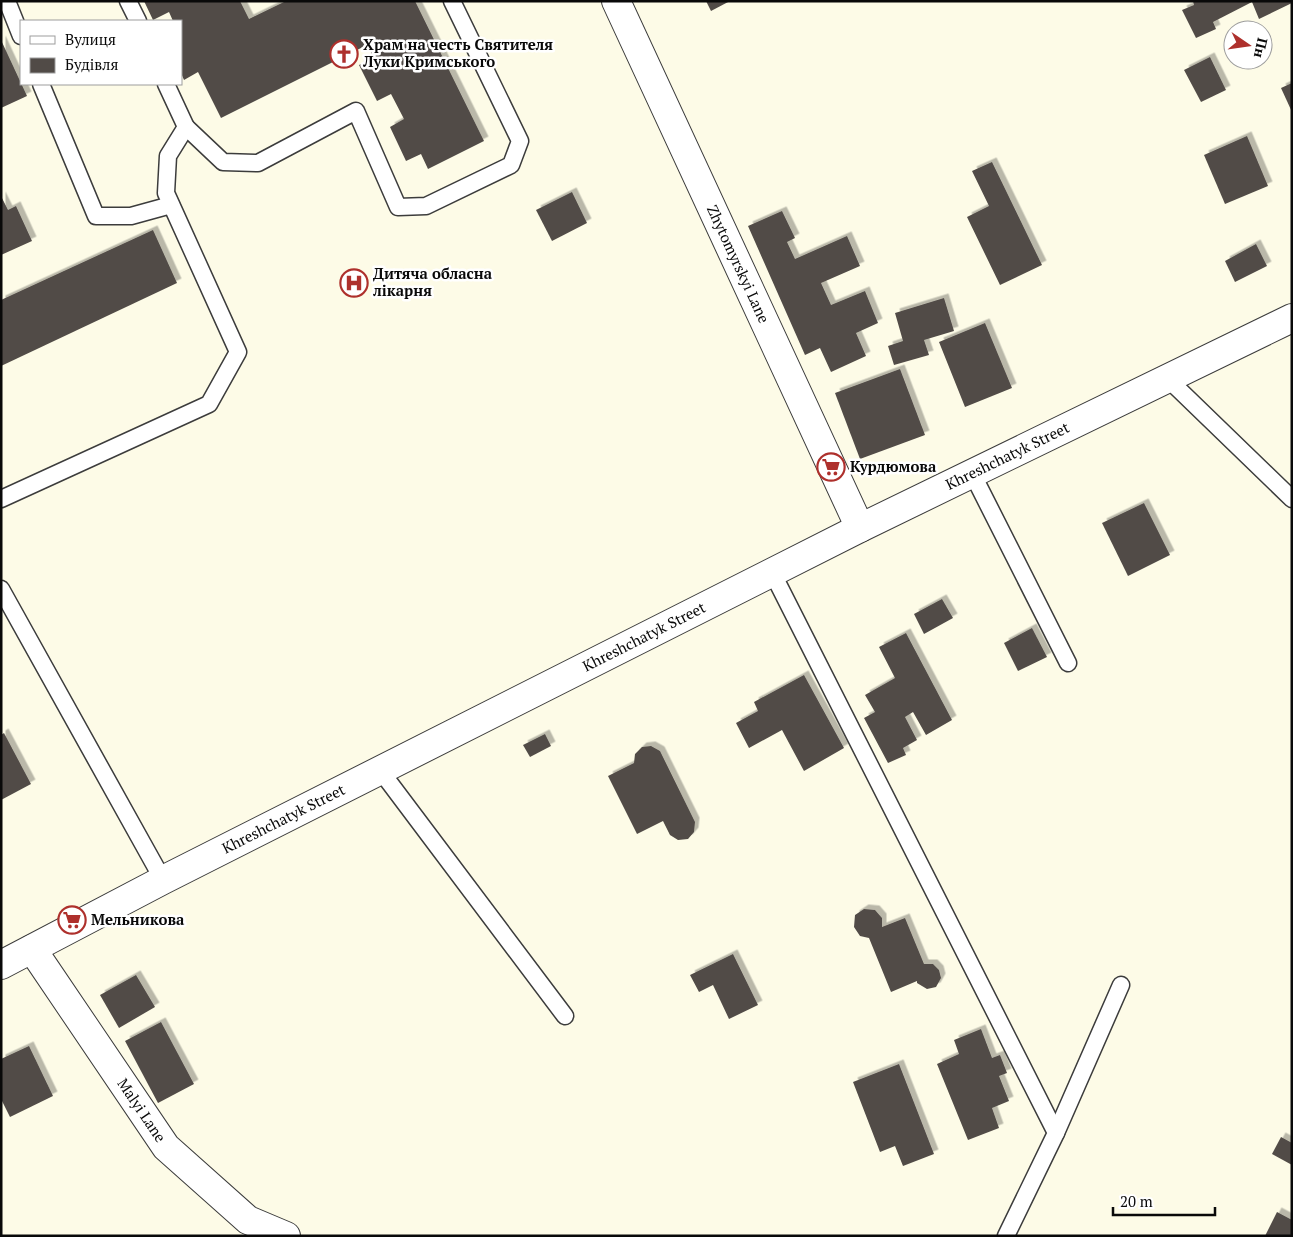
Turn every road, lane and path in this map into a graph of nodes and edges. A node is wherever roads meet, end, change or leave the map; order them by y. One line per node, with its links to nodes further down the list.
1 (7, 1): 6 (lane)
2 (128, 1): 5 (lane)
3 (452, 1): 9 (lane)
4 (616, 1): 16 (street, Zhytomyrskyi Lane)
5 (138, 20)
6 (20, 34)
7 (41, 85): 10 (lane)
8 (166, 85): 9 (lane)
9 (186, 127): 10 (lane)
10 (171, 205): 14 (lane)
11 (1292, 318): 12 (street, Khreshchatyk Street)
12 (1168, 379): 13 (street, Khreshchatyk Street); 15 (lane)
13 (972, 473): 16 (street, Khreshchatyk Street); 19 (lane)
14 (1, 499)
15 (1292, 499)
16 (860, 528): 17 (street, Khreshchatyk Street)
17 (772, 572): 20 (street, Khreshchatyk Street); 26 (lane)
18 (1, 590): 21 (lane)
19 (1068, 664)
20 (380, 770): 21 (street, Khreshchatyk Street); 25 (lane)
21 (164, 880): 22 (street, Khreshchatyk Street)
22 (32, 950): 23 (street, Khreshchatyk Street); 27 (street, Malyi Lane)
23 (1, 965)
24 (1121, 985): 26 (lane)
25 (565, 1016)
26 (1056, 1132): 28 (lane)
27 (286, 1236)
28 (1006, 1236)

